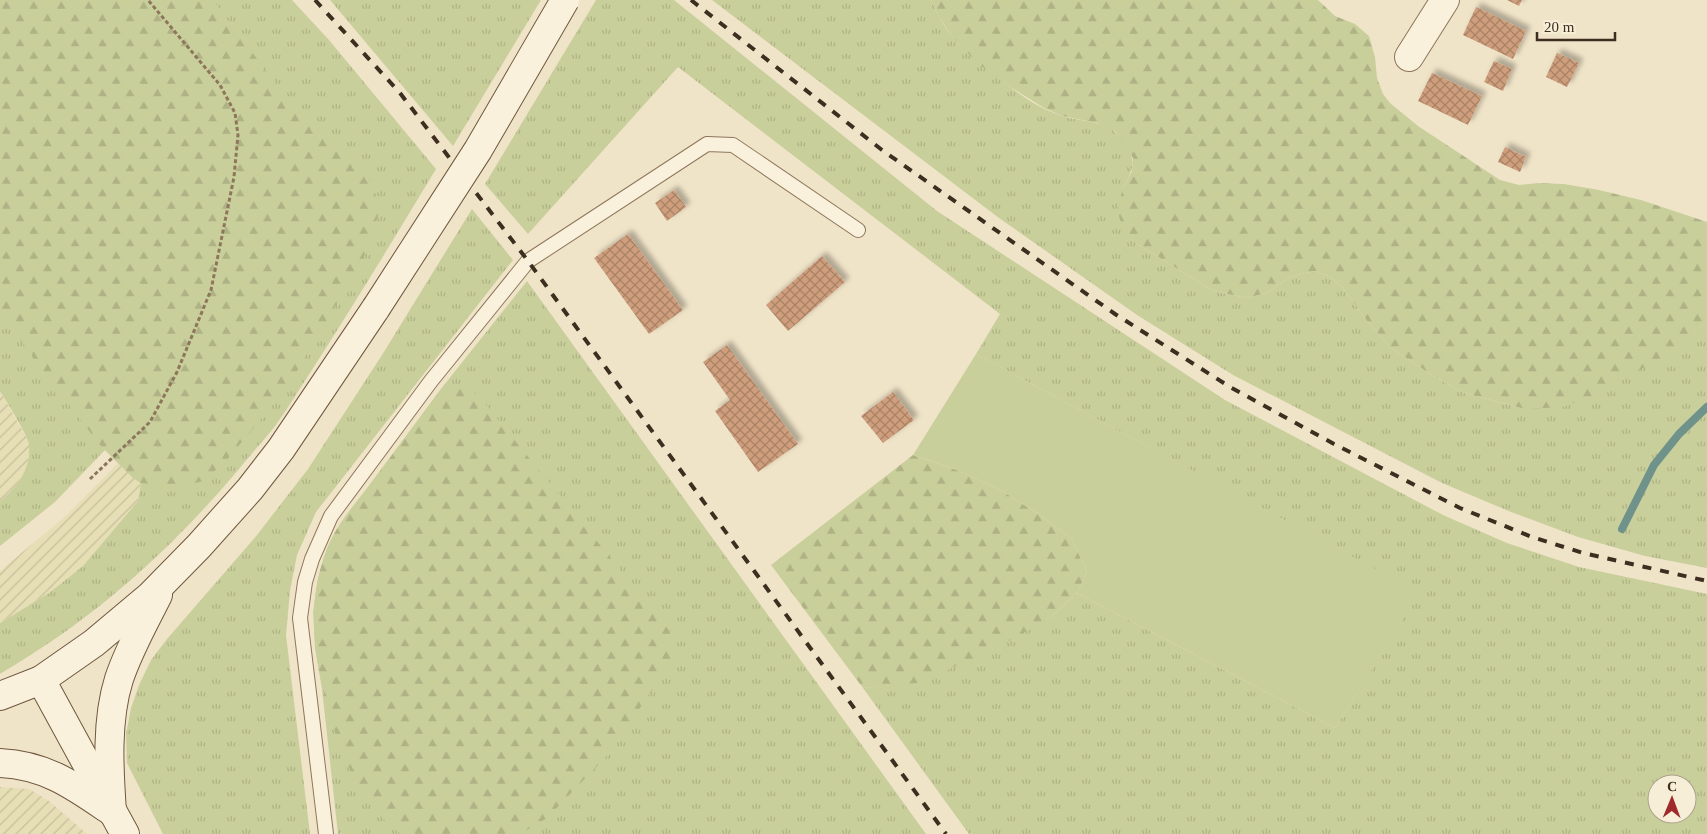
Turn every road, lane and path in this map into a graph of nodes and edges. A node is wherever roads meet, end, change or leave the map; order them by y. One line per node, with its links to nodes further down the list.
1 (148, 0): 6 (path)
2 (565, 0): 7 (main road, bridge)
3 (1445, 0): 4 (main road)
4 (1409, 58)
5 (858, 230): 12 (lane)
6 (90, 479)
7 (167, 578): 8 (main road); 11 (main road)
8 (41, 680): 9 (main road); 11 (main road)
9 (0, 696)
10 (0, 763): 11 (main road)
11 (118, 823)
12 (326, 834)

